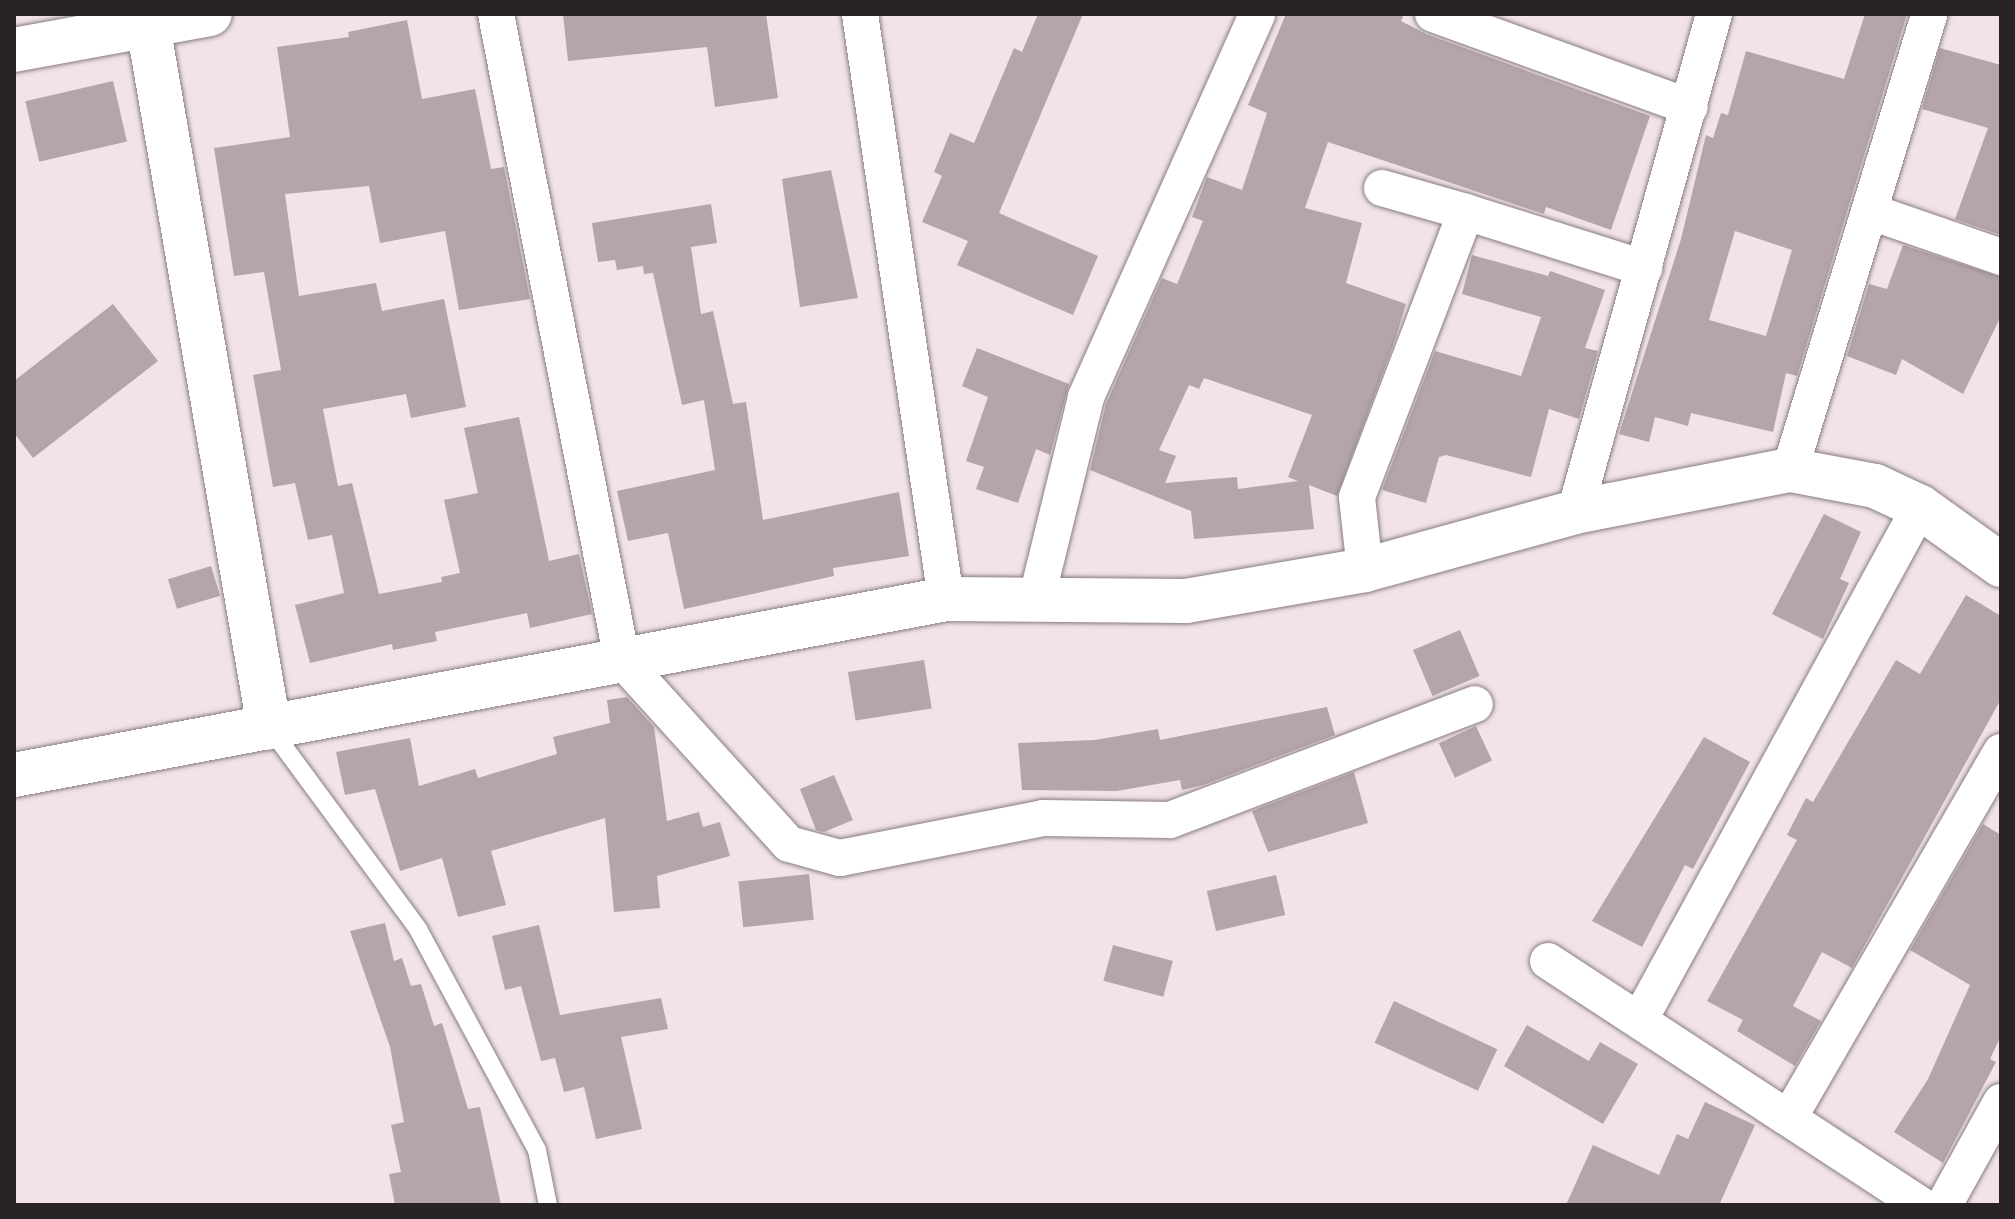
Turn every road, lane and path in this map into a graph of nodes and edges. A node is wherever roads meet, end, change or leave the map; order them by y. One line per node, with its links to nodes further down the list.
1 (210, 14): 8 (street)
2 (496, 14): 23 (street)
3 (860, 14): 22 (street)
4 (1257, 14): 21 (street)
5 (1433, 14): 10 (street)
6 (1714, 14): 10 (street)
7 (1929, 14): 13 (street)
8 (147, 20): 9 (street); 25 (street)
9 (14, 50)
10 (1690, 107): 15 (street)
11 (1382, 188): 12 (street)
12 (1466, 212): 15 (street); 20 (street)
13 (1871, 212): 14 (street); 16 (street)
14 (2001, 257)
15 (1644, 268): 18 (street)
16 (1790, 470): 17 (street); 18 (street)
17 (1920, 507): 19 (street); 29 (street)
18 (1575, 512): 20 (street)
19 (2001, 565)
20 (1365, 570): 21 (street)
21 (1037, 597): 22 (street)
22 (946, 599): 23 (street)
23 (622, 660): 24 (street); 25 (street)
24 (1475, 704)
25 (269, 727): 27 (street); 32 (lane)
26 (2001, 752): 31 (street)
27 (14, 775)
28 (1548, 961): 29 (street)
29 (1640, 1019): 31 (street)
30 (2001, 1102): 34 (street)
31 (1790, 1116): 33 (street)
32 (548, 1205)
33 (1921, 1205)
34 (1944, 1205)

